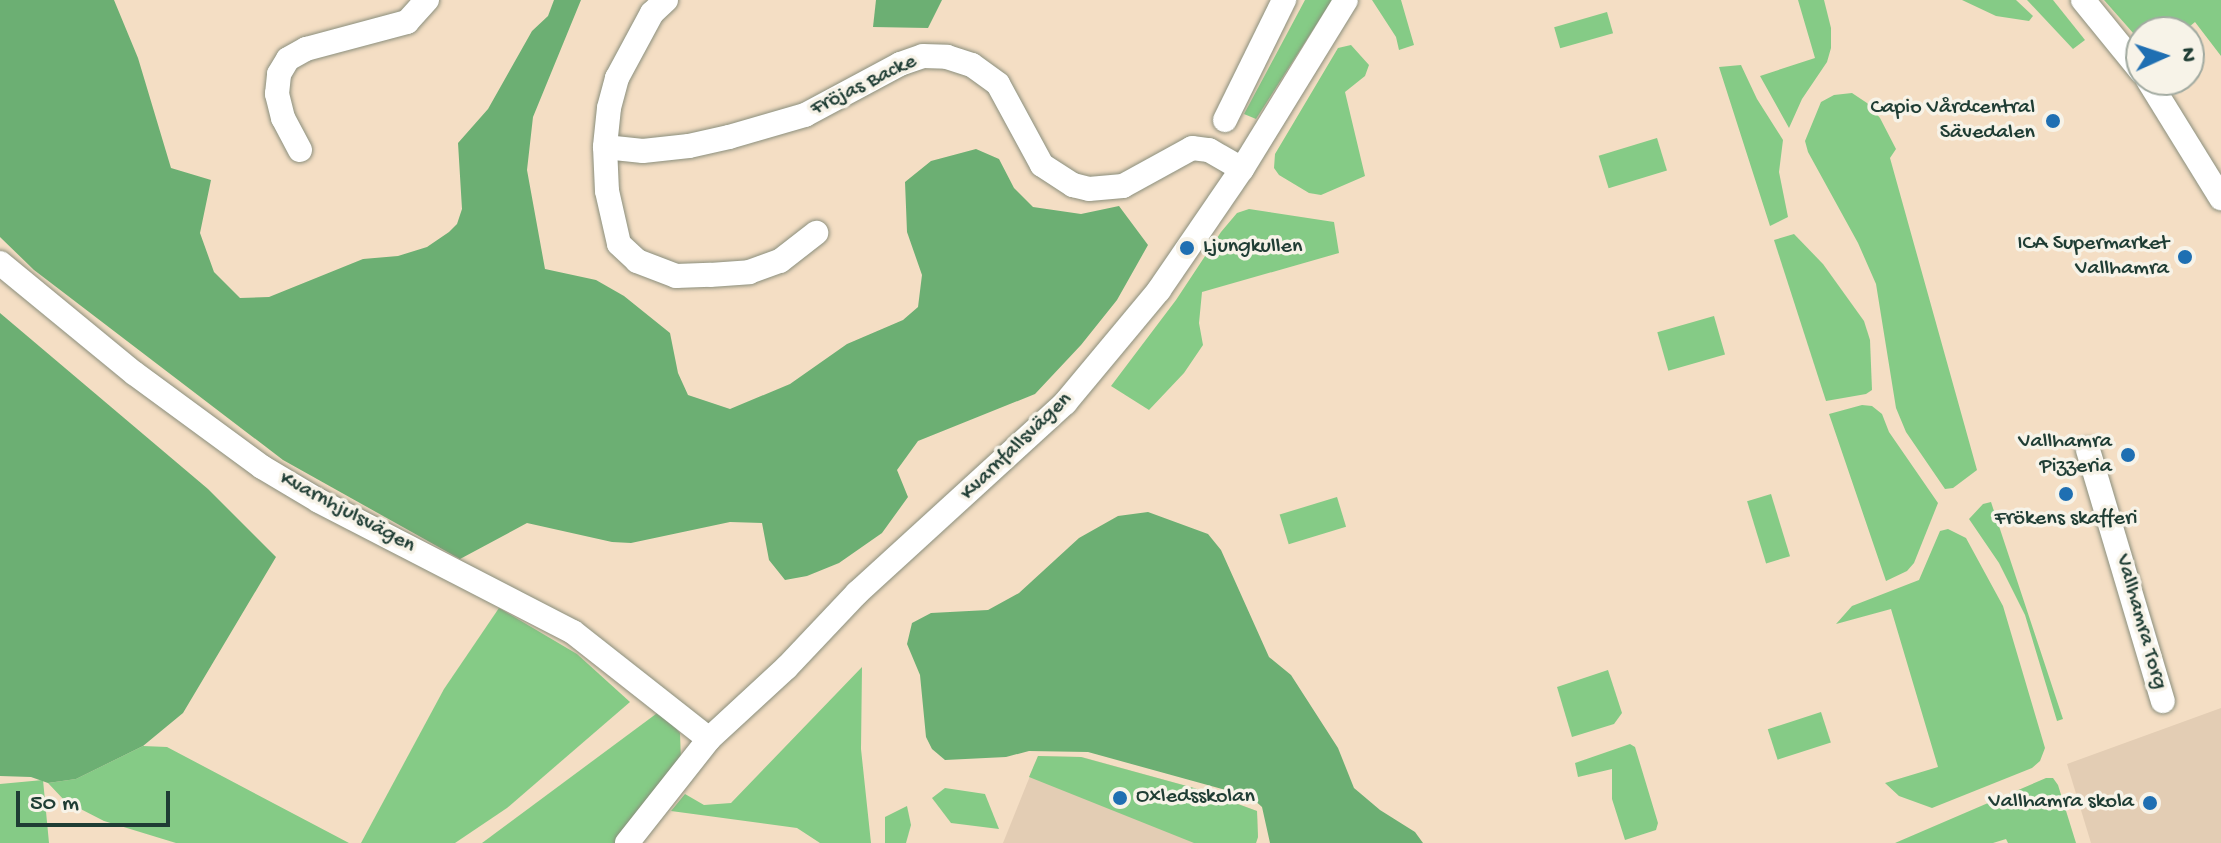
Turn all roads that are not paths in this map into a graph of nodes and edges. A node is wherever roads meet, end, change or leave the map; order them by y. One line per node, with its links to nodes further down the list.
1 (427, 0): 10 (street)
2 (666, 0): 9 (street)
3 (1284, 0): 8 (street)
4 (1346, 0): 11 (street, Kvarnfallsvägen)
5 (2083, 0): 6 (street)
6 (2125, 51)
7 (2158, 96): 12 (street)
8 (1225, 120)
9 (605, 147): 11 (street, Fröjas Backe); 13 (street)
10 (300, 150)
11 (1242, 169): 17 (street, Kvarnfallsvägen)
12 (2221, 198)
13 (816, 233)
14 (0, 263): 17 (street, Kvarnhjulsvägen)
15 (2088, 450): 16 (street, Vallhamra Torg)
16 (2163, 701)
17 (709, 739): 18 (street, Kvarnfallsvägen)
18 (627, 843)

